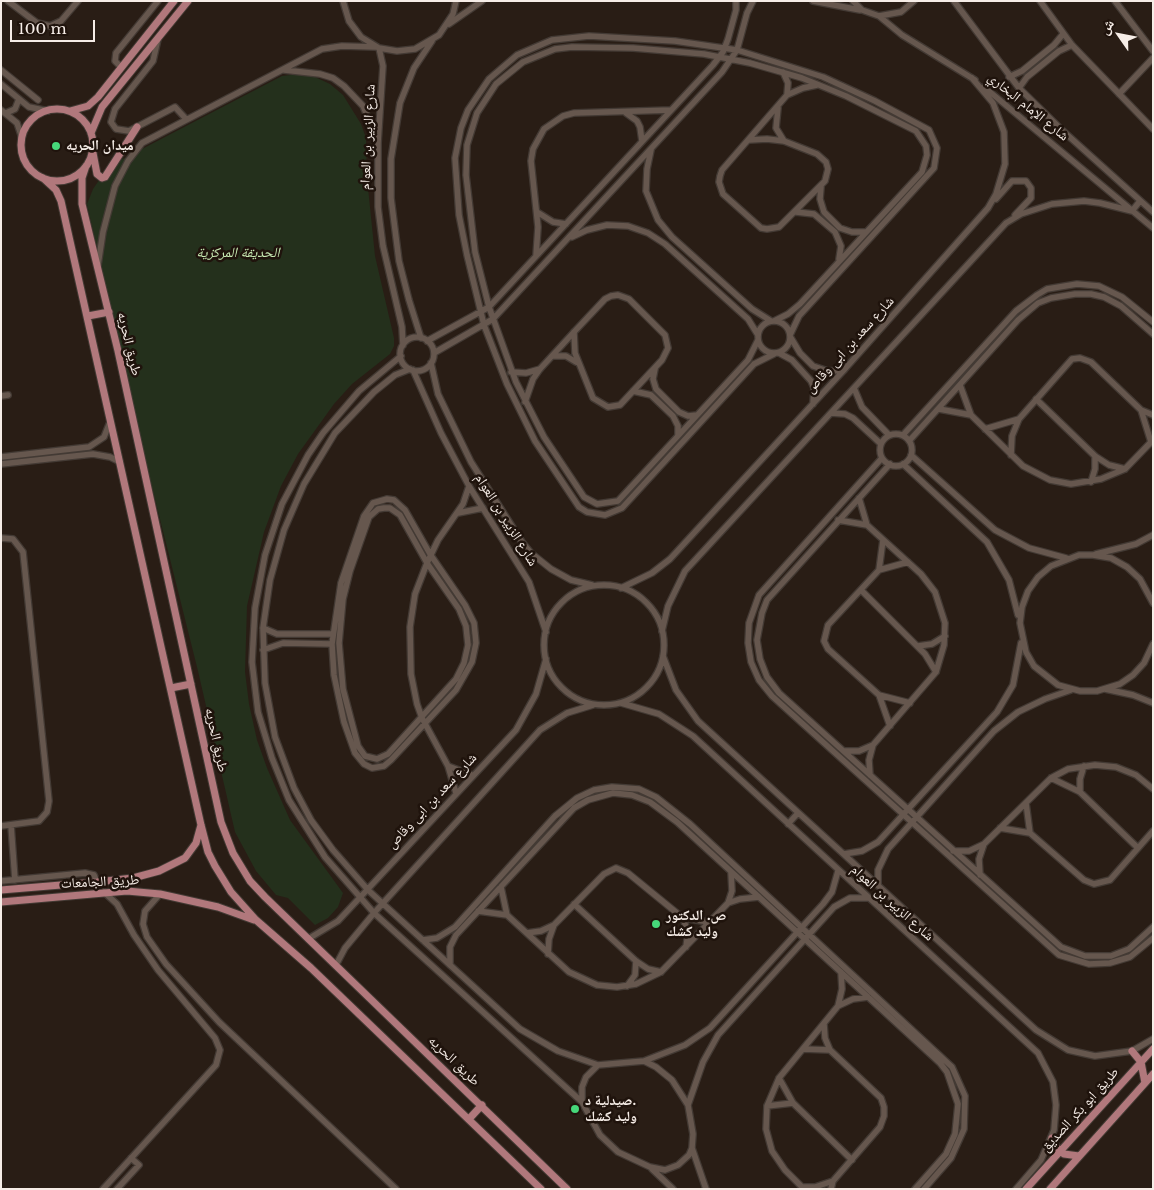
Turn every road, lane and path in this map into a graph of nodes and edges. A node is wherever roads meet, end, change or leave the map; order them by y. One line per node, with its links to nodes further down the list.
1 (8, 1): 2 (street)
2 (78, 1)
3 (158, 1): 33 (street)
4 (174, 1): 33 (main road)
5 (188, 1): 22 (main road)
6 (343, 1): 26 (street)
7 (456, 1): 19 (street)
8 (482, 1): 19 (street)
9 (736, 1): 27 (street)
10 (753, 1): 28 (street)
11 (813, 1): 17 (street)
12 (853, 1): 17 (street)
13 (914, 1): 18 (street)
14 (954, 1): 37 (street, شارع الإمام البخاري)
15 (1040, 1): 20 (street)
16 (1115, 1): 29 (street)
17 (862, 10): 18 (street)
18 (879, 16): 38 (street, شارع الإمام البخاري)
19 (447, 26): 23 (street)
20 (1063, 34): 24 (street); 37 (street)
21 (589, 36): 25 (street); 27 (street); 58 (street)
22 (158, 39): 48 (main road); 57 (street)
23 (432, 41): 26 (street); 101 (street, شارع الزبير بن العوام)
24 (1072, 45): 41 (street); 42 (street)
25 (589, 46): 30 (street); 60 (street)
26 (378, 47): 35 (street); 66 (street, شارع الزبير بن العوام)
27 (725, 48): 28 (street); 30 (street)
28 (737, 50): 32 (street); 47 (street)
29 (1153, 51)
30 (720, 56): 32 (street); 52 (street)
31 (1153, 58): 42 (street)
32 (733, 59): 36 (street); 67 (street)
33 (121, 67): 44 (main road)
34 (1, 70): 46 (street)
35 (281, 70): 56 (street); 66 (street)
36 (784, 72): 40 (street); 43 (street)
37 (1008, 77): 41 (street, شارع الإمام البخاري)
38 (972, 78): 75 (street, شارع سعد بن ابى وقاص); 78 (street, شارع الإمام البخاري)
39 (1, 84): 45 (street)
40 (819, 85): 43 (street); 50 (street)
41 (1019, 88): 74 (street, شارع الإمام البخاري)
42 (1119, 94): 59 (street)
43 (787, 95): 49 (street)
44 (98, 97): 48 (main road); 54 (main road)
45 (19, 99): 51 (street); 53 (street)
46 (38, 100)
47 (874, 101): 50 (street); 99 (street)
48 (106, 102): 61 (main road)
49 (779, 105): 63 (street); 65 (street)
50 (871, 108): 84 (street)
51 (48, 110): 54 (main road); 62 (main road)
52 (671, 110): 55 (street); 64 (street)
53 (4, 111): 62 (street)
54 (67, 111): 61 (main road)
55 (624, 112): 64 (street); 76 (street)
56 (186, 119): 57 (street); 88 (street)
57 (137, 127): 68 (main road)
58 (461, 128): 60 (street); 91 (street)
59 (1153, 129)
60 (470, 130): 89 (street)
61 (91, 133): 68 (main road)
62 (22, 138): 72 (main road)
63 (749, 140): 65 (street); 77 (street)
64 (642, 141): 69 (street)
65 (784, 141): 73 (street)
66 (378, 143): 102 (street, شارع الزبير بن العوام)
67 (652, 148): 71 (street); 94 (street)
68 (93, 150): 70 (main road)
69 (621, 164): 71 (street); 81 (street)
70 (86, 166): 72 (main road); 88 (main road, طريق الحريه)
71 (630, 172): 85 (street)
72 (43, 178): 92 (main road)
73 (821, 185): 77 (street); 80 (street)
74 (1140, 201): 78 (street); 79 (street, شارع الإمام البخاري)
75 (988, 208): 82 (street); 112 (street, شارع سعد بن ابى وقاص)
76 (536, 212): 81 (street); 86 (street)
77 (796, 212): 80 (street)
78 (1132, 212): 82 (street); 83 (street, شارع الإمام البخاري)
79 (1153, 212)
80 (830, 222): 84 (street); 87 (street)
81 (566, 224): 86 (street)
82 (1006, 224): 115 (street)
83 (1153, 228)
84 (866, 232): 87 (street)
85 (568, 239): 93 (street); 100 (street)
86 (536, 256): 89 (street)
87 (839, 261): 94 (street)
88 (98, 268): 90 (main road, طريق الحريه)
89 (489, 307): 91 (street); 93 (street)
90 (109, 312): 92 (main road); 186 (main road, طريق الحريه)
91 (481, 313): 96 (street); 101 (street)
92 (88, 316): 129 (main road)
93 (493, 319): 96 (street); 113 (street)
94 (772, 321): 99 (street); 100 (street)
95 (1153, 322): 133 (street)
96 (484, 325): 103 (street); 150 (street)
97 (574, 332): 106 (street); 108 (street); 109 (street)
98 (1153, 334): 114 (street)
99 (790, 336): 104 (street); 112 (street)
100 (758, 337): 104 (street); 126 (street)
101 (424, 339): 102 (street); 103 (street)
102 (403, 345): 105 (street)
103 (434, 353): 107 (street)
104 (776, 353): 122 (street); 150 (street)
105 (400, 356): 110 (street); 243 (street)
106 (551, 357): 108 (street); 111 (street)
107 (431, 363): 110 (street); 168 (street, شارع الزبير بن العوام)
108 (578, 364): 116 (street)
109 (655, 368): 116 (street); 121 (street)
110 (411, 369): 152 (street, شارع الزبير بن العوام); 173 (street)
111 (540, 369): 113 (street); 120 (street)
112 (844, 370): 122 (street, شارع سعد بن ابى وقاص)
113 (511, 372): 120 (street)
114 (960, 385): 123 (street); 127 (street)
115 (854, 388): 125 (street); 132 (street)
116 (633, 391): 121 (street)
117 (8, 395): 118 (street)
118 (1, 396)
119 (1036, 399): 124 (street); 130 (street); 141 (street)
120 (525, 402): 148 (street)
121 (665, 404): 126 (street); 134 (street)
122 (813, 404): 169 (street, شارع سعد بن ابى وقاص)
123 (938, 409): 127 (street); 135 (street)
124 (1141, 410): 128 (street); 136 (street)
125 (831, 413): 137 (street); 174 (street)
126 (697, 415): 134 (street)
127 (971, 415): 131 (street)
128 (1153, 415)
129 (111, 420): 138 (street); 144 (main road)
130 (1019, 420): 131 (street); 139 (street)
131 (985, 429): 139 (street)
132 (889, 435): 133 (street); 137 (street)
133 (903, 435): 135 (street)
134 (678, 436): 148 (street)
135 (909, 441): 140 (street)
136 (1152, 441): 149 (street)
137 (881, 444): 143 (street)
138 (60, 454): 142 (street); 144 (street); 145 (street)
139 (1011, 454): 151 (street)
140 (911, 455): 147 (street); 163 (street)
141 (1095, 456): 149 (street); 151 (street)
142 (1, 457)
143 (882, 458): 146 (street); 213 (street)
144 (120, 462): 187 (main road)
145 (1, 464)
146 (890, 464): 147 (street); 153 (street)
147 (903, 464): 172 (street)
148 (649, 468): 150 (street)
149 (1124, 469): 151 (street)
150 (654, 473)
151 (1091, 482)
152 (468, 486): 154 (street, شارع الزبير بن العوام); 155 (street)
153 (859, 498): 156 (street); 157 (street)
154 (483, 508): 155 (street); 175 (street, شارع الزبير بن العوام)
155 (458, 513): 161 (street)
156 (838, 520): 157 (street); 201 (street)
157 (867, 526): 160 (street)
158 (1153, 535): 162 (street)
159 (1, 538): 217 (street)
160 (883, 540): 164 (street); 167 (street)
161 (430, 554): 165 (street); 166 (street); 198 (street)
162 (1093, 555): 163 (street); 171 (street)
163 (1066, 558): 172 (street)
164 (908, 562): 167 (street); 177 (street)
165 (427, 563): 166 (street); 195 (street); 195 (street)
166 (347, 570): 176 (street); 196 (street)
167 (878, 570): 170 (street)
168 (594, 586): 169 (street); 175 (street)
169 (622, 588): 174 (street)
170 (861, 590): 181 (street); 190 (street)
171 (1153, 603)
172 (1020, 623): 178 (street)
173 (263, 628): 176 (street); 182 (street)
174 (662, 631): 183 (street)
175 (546, 632): 184 (street)
176 (332, 634): 179 (street)
177 (945, 636): 181 (street); 185 (street)
178 (1021, 638): 188 (street); 211 (street)
179 (332, 644): 182 (street); 197 (street)
180 (1153, 644): 189 (street)
181 (918, 646): 185 (street)
182 (263, 650): 239 (street)
183 (663, 656): 191 (street); 212 (street, شارع الزبير بن العوام)
184 (546, 659): 194 (street); 204 (street, شارع سعد بن ابى وقاص)
185 (936, 672): 192 (street)
186 (191, 684): 187 (main road); 261 (main road, طريق الحريه)
187 (171, 688): 218 (main road)
188 (1072, 690): 189 (street); 214 (street)
189 (1105, 690): 193 (street)
190 (879, 695): 192 (street); 199 (street)
191 (621, 702): 194 (street); 216 (street, شارع الزبير بن العوام)
192 (910, 703): 199 (street)
193 (1153, 703)
194 (594, 704): 247 (street)
195 (422, 718): 196 (street); 198 (street)
196 (350, 719): 197 (street)
197 (344, 722): 198 (street)
198 (426, 725): 202 (street)
199 (890, 726): 200 (street)
200 (873, 745): 201 (street); 205 (street)
201 (844, 751): 205 (street)
202 (448, 766): 204 (street); 209 (street)
203 (1084, 766): 206 (street); 207 (street); 208 (street)
204 (472, 775): 209 (street, شارع سعد بن ابى وقاص)
205 (870, 776): 211 (street)
206 (1051, 778): 208 (street); 210 (street)
207 (1153, 789)
208 (1080, 792): 224 (street)
209 (456, 793): 239 (street, شارع سعد بن ابى وقاص)
210 (1026, 803): 220 (street); 222 (street)
211 (908, 810): 213 (street); 214 (street)
212 (798, 813): 216 (street); 226 (street, شارع الزبير بن العوام)
213 (903, 815): 215 (street); 226 (street)
214 (917, 818): 215 (street); 225 (street)
215 (912, 823): 235 (street); 259 (street)
216 (788, 824): 229 (street, شارع الزبير بن العوام)
217 (11, 825): 219 (street); 232 (street)
218 (201, 825): 234 (main road, طريق الجامعات); 253 (main road)
219 (1, 826)
220 (1000, 828): 222 (street); 223 (street)
221 (1153, 831): 224 (street)
222 (1030, 833): 224 (street)
223 (984, 844): 225 (street); 231 (street)
224 (1138, 848)
225 (953, 851): 231 (street)
226 (844, 854): 235 (street, شارع الزبير بن العوام)
227 (514, 862): 228 (street); 256 (street); 263 (street)
228 (519, 867): 230 (street); 236 (street)
229 (838, 870): 244 (street, شارع الزبير بن العوام); 256 (street)
230 (730, 872): 242 (street); 246 (street)
231 (980, 875): 259 (street)
232 (15, 880): 233 (street); 234 (street); 237 (main road)
233 (1, 881)
234 (97, 882): 237 (main road, طريق الجامعات); 240 (main road)
235 (878, 885): 274 (street, شارع الزبير بن العوام)
236 (501, 887): 249 (street); 251 (street)
237 (16, 889): 238 (main road, طريق الجامعات)
238 (1, 890)
239 (368, 890): 243 (street, شارع سعد بن ابى وقاص); 247 (street)
240 (101, 893): 241 (main road, طريق الجامعات); 245 (main road, طريق الجامعات); 270 (street)
241 (160, 894): 253 (main road, طريق الجامعات); 267 (street)
242 (759, 897): 246 (street); 257 (street)
243 (360, 898): 250 (street); 261 (street, شارع سعد بن ابى وقاص)
244 (868, 898): 260 (street); 276 (street, شارع الزبير بن العوام)
245 (1, 902)
246 (728, 903): 254 (street)
247 (383, 904): 250 (street); 263 (street)
248 (574, 904): 252 (street); 255 (street); 266 (street)
249 (478, 911): 251 (street); 269 (street)
250 (374, 913): 268 (street); 292 (street)
251 (507, 915): 258 (street)
252 (683, 918): 254 (street); 264 (street)
253 (256, 920): 297 (main road)
254 (709, 922): 264 (street)
255 (554, 925): 258 (street); 265 (street)
256 (802, 927): 257 (street); 260 (street)
257 (797, 932): 262 (street); 286 (street)
258 (527, 933): 265 (street)
259 (1152, 933)
260 (810, 934): 262 (street); 280 (street)
261 (308, 939): 268 (main road, طريق الحريه)
262 (805, 939): 272 (street); 295 (street)
263 (423, 940): 269 (street)
264 (686, 948): 271 (street)
265 (548, 954): 273 (street)
266 (636, 961): 271 (street); 273 (street)
267 (166, 964): 270 (street); 311 (street)
268 (336, 965): 294 (main road, طريق الحريه)
269 (450, 965): 288 (street)
270 (158, 970): 302 (street)
271 (661, 972): 273 (street)
272 (841, 972): 275 (street); 277 (street)
273 (627, 986)
274 (995, 994): 276 (street); 285 (street, شارع الزبير بن العوام)
275 (868, 997): 277 (street); 281 (street)
276 (986, 1004): 298 (street, شارع الزبير بن العوام)
277 (838, 1006): 278 (street)
278 (824, 1024): 282 (street); 284 (street)
279 (1153, 1039): 285 (street, شارع الزبير بن العوام)
280 (926, 1041): 281 (street); 304 (street)
281 (921, 1046): 304 (street)
282 (803, 1049): 284 (street); 290 (street)
283 (1153, 1049): 287 (main road, طريق ابو بكر الصديق)
284 (830, 1050): 303 (street)
285 (1132, 1051): 287 (main road)
286 (644, 1061): 288 (street); 295 (street)
287 (1141, 1062): 291 (main road); 300 (main road, طريق ابو بكر الصديق)
288 (598, 1065): 292 (street)
289 (1153, 1074): 291 (main road)
290 (779, 1078): 293 (street); 296 (street)
291 (1145, 1082): 301 (main road)
292 (582, 1102): 305 (street)
293 (793, 1103): 296 (street); 303 (street)
294 (482, 1105): 297 (main road); 313 (main road, طريق الحريه)
295 (688, 1105): 299 (street)
296 (767, 1106): 308 (street)
297 (469, 1119): 312 (main road)
298 (1052, 1138): 300 (main road); 306 (street, شارع الزبير بن العوام)
299 (692, 1148): 305 (street); 315 (street)
300 (1060, 1151): 301 (main road); 306 (main road, طريق ابو بكر الصديق)
301 (1079, 1156): 321 (main road)
302 (131, 1158): 309 (street); 310 (street)
303 (852, 1160): 307 (street)
304 (942, 1164): 317 (street); 318 (street)
305 (650, 1168): 314 (street)
306 (1033, 1176): 319 (street, شارع الزبير بن العوام); 320 (main road, طريق ابو بكر الصديق)
307 (833, 1181): 308 (street); 316 (street)
308 (804, 1188)
309 (102, 1189)
310 (117, 1189)
311 (396, 1189)
312 (542, 1189)
313 (567, 1189)
314 (673, 1189)
315 (706, 1189)
316 (831, 1189)
317 (914, 1189)
318 (924, 1189)
319 (1016, 1189)
320 (1026, 1189)
321 (1050, 1189)

